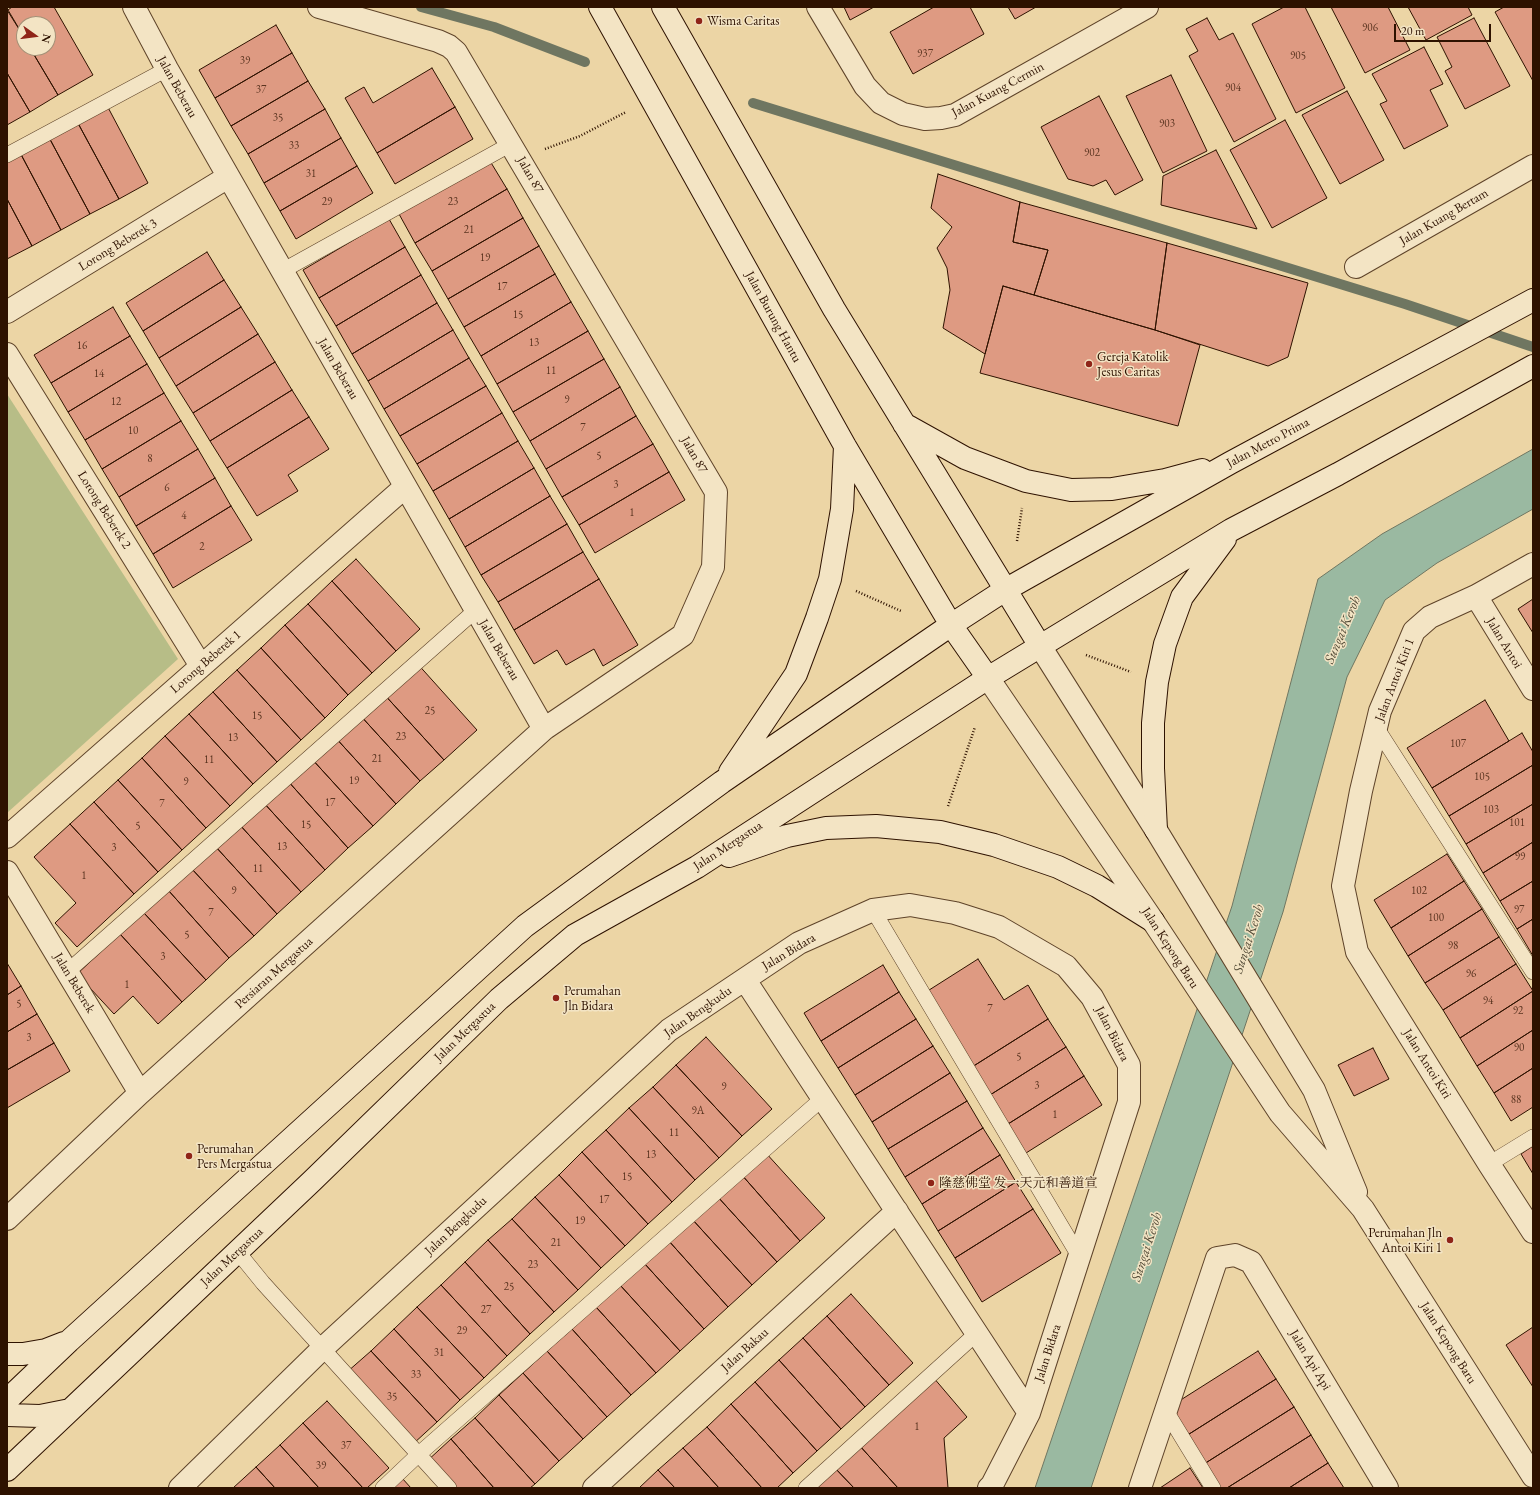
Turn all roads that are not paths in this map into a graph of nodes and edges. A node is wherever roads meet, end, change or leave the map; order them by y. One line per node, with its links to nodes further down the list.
1 (134, 7): 7 (street, Jalan Beberau)
2 (319, 7): 8 (street, Jalan 87)
3 (600, 7): 19 (street, Jalan Burung Hantu)
4 (663, 7): 18 (street)
5 (818, 7): 6 (street, Jalan Kuang Cermin)
6 (1147, 7)
7 (166, 68): 9 (lane); 11 (street, Jalan Beberau)
8 (515, 151): 13 (lane); 33 (street, Jalan 87)
9 (7, 155)
10 (1533, 166): 12 (street, Jalan Kuang Bertam)
11 (228, 177): 13 (street, Jalan Beberau); 15 (street, Lorong Beberek 3)
12 (1356, 267)
13 (282, 271): 21 (street, Jalan Beberau)
14 (1533, 300): 20 (street, Jalan Metro Prima)
15 (7, 312)
16 (7, 354): 29 (street, Lorong Beberek 2)
17 (1531, 367): 22 (street)
18 (903, 424): 20 (street); 24 (street)
19 (845, 446): 27 (street, Jalan Burung Hantu); 34 (street)
20 (1230, 463): 24 (street, Jalan Metro Prima)
21 (405, 487): 26 (street, Jalan Beberau); 29 (street, Lorong Beberek 1)
22 (1232, 530): 28 (street); 35 (street)
23 (1533, 564): 25 (street, Jalan Antoi Kiri 1)
24 (1005, 590): 27 (street, Jalan Metro Prima); 28 (street, Jalan Kepong Baru)
25 (1476, 596): 31 (street, Jalan Antoi); 32 (street, Jalan Antoi Kiri 1)
26 (476, 610): 33 (street, Jalan Beberau); 42 (lane)
27 (951, 624): 30 (street, Jalan Kepong Baru); 34 (street)
28 (1040, 646): 30 (street, Jalan Mergastua); 35 (street, Jalan Kepong Baru)
29 (201, 666): 36 (street, Lorong Beberek 1)
30 (988, 678): 37 (street, Jalan Mergastua); 41 (street, Jalan Kepong Baru)
31 (1533, 689)
32 (1376, 727): 39 (street, Jalan Antoi Kiri 1); 43 (lane)
33 (544, 729): 45 (street, Persiaran Mergastua)
34 (722, 782): 56 (street)
35 (1156, 830): 49 (street, Jalan Kepong Baru)
36 (7, 837)
37 (697, 867): 41 (street); 53 (street, Jalan Mergastua)
38 (7, 872): 42 (street, Jalan Beberek)
39 (1343, 886): 48 (street, Jalan Antoi Kiri)
40 (873, 910): 44 (street, Jalan Bidara); 54 (lane); 54 (street, Jalan Bidara)
41 (1158, 929): 49 (street, Jalan Kepong Baru)
42 (67, 972): 45 (street, Jalan Beberek)
43 (1533, 972)
44 (745, 980): 46 (street); 57 (street, Jalan Bengkudu)
45 (140, 1093): 51 (street, Persiaran Mergastua)
46 (822, 1098): 50 (street); 64 (lane)
47 (1533, 1137): 48 (lane)
48 (1489, 1164): 52 (street, Jalan Antoi Kiri)
49 (1363, 1209): 66 (street, Jalan Kepong Baru)
50 (897, 1211): 55 (street); 70 (street, Jalan Bakau)
51 (7, 1220)
52 (1533, 1232)
53 (237, 1251): 57 (lane); 60 (street, Jalan Mergastua)
54 (1079, 1256): 62 (street, Jalan Bidara)
55 (977, 1333): 62 (street); 71 (lane)
56 (69, 1341): 58 (street); 59 (street)
57 (323, 1348): 64 (lane); 67 (street, Jalan Bengkudu)
58 (7, 1354)
59 (7, 1400)
60 (71, 1410): 63 (street); 65 (street, Jalan Mergastua)
61 (1166, 1411): 73 (street); 74 (lane); 75 (street, Jalan Api Api)
62 (1029, 1412): 72 (street, Jalan Bidara)
63 (7, 1416)
64 (419, 1454): 68 (lane); 69 (lane)
65 (7, 1470)
66 (1533, 1476)
67 (180, 1488)
68 (383, 1488)
69 (449, 1488)
70 (594, 1488)
71 (806, 1488)
72 (989, 1488)
73 (1140, 1488)
74 (1213, 1488)
75 (1386, 1488)

